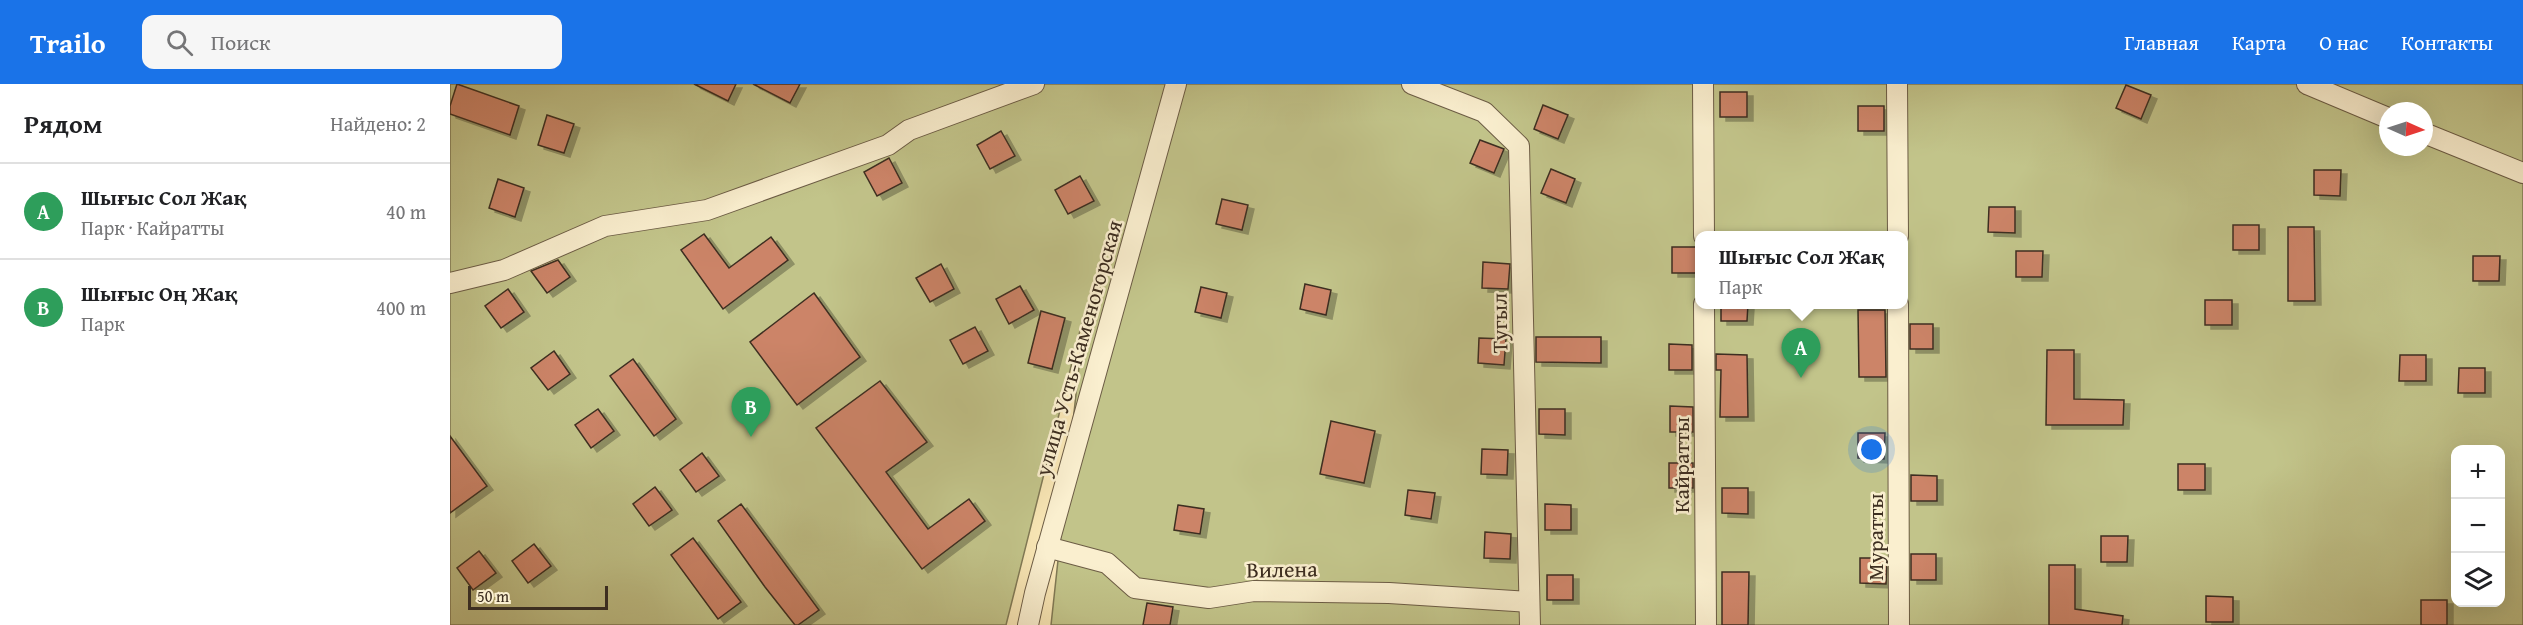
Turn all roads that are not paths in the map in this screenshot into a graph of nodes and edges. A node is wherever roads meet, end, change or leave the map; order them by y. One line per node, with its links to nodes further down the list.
1 (1034, 84): 12 (street)
2 (1176, 84): 15 (street, улица Усть-Каменогорская)
3 (1412, 84): 16 (street, Тугыл)
4 (1703, 84): 10 (street)
5 (1897, 84): 11 (street)
6 (2307, 84): 7 (street)
7 (2379, 114)
8 (2433, 137): 9 (street)
9 (2523, 173)
10 (1704, 231)
11 (1898, 231)
12 (450, 283)
13 (1704, 309): 19 (street, Кайратты)
14 (1898, 309): 20 (street, Муратты)
15 (1047, 547): 16 (street, Вилена); 17 (street, улица Усть-Каменогорская)
16 (1529, 602): 18 (street, Тугыл)
17 (1028, 625)
18 (1530, 625)
19 (1706, 625)
20 (1899, 625)

